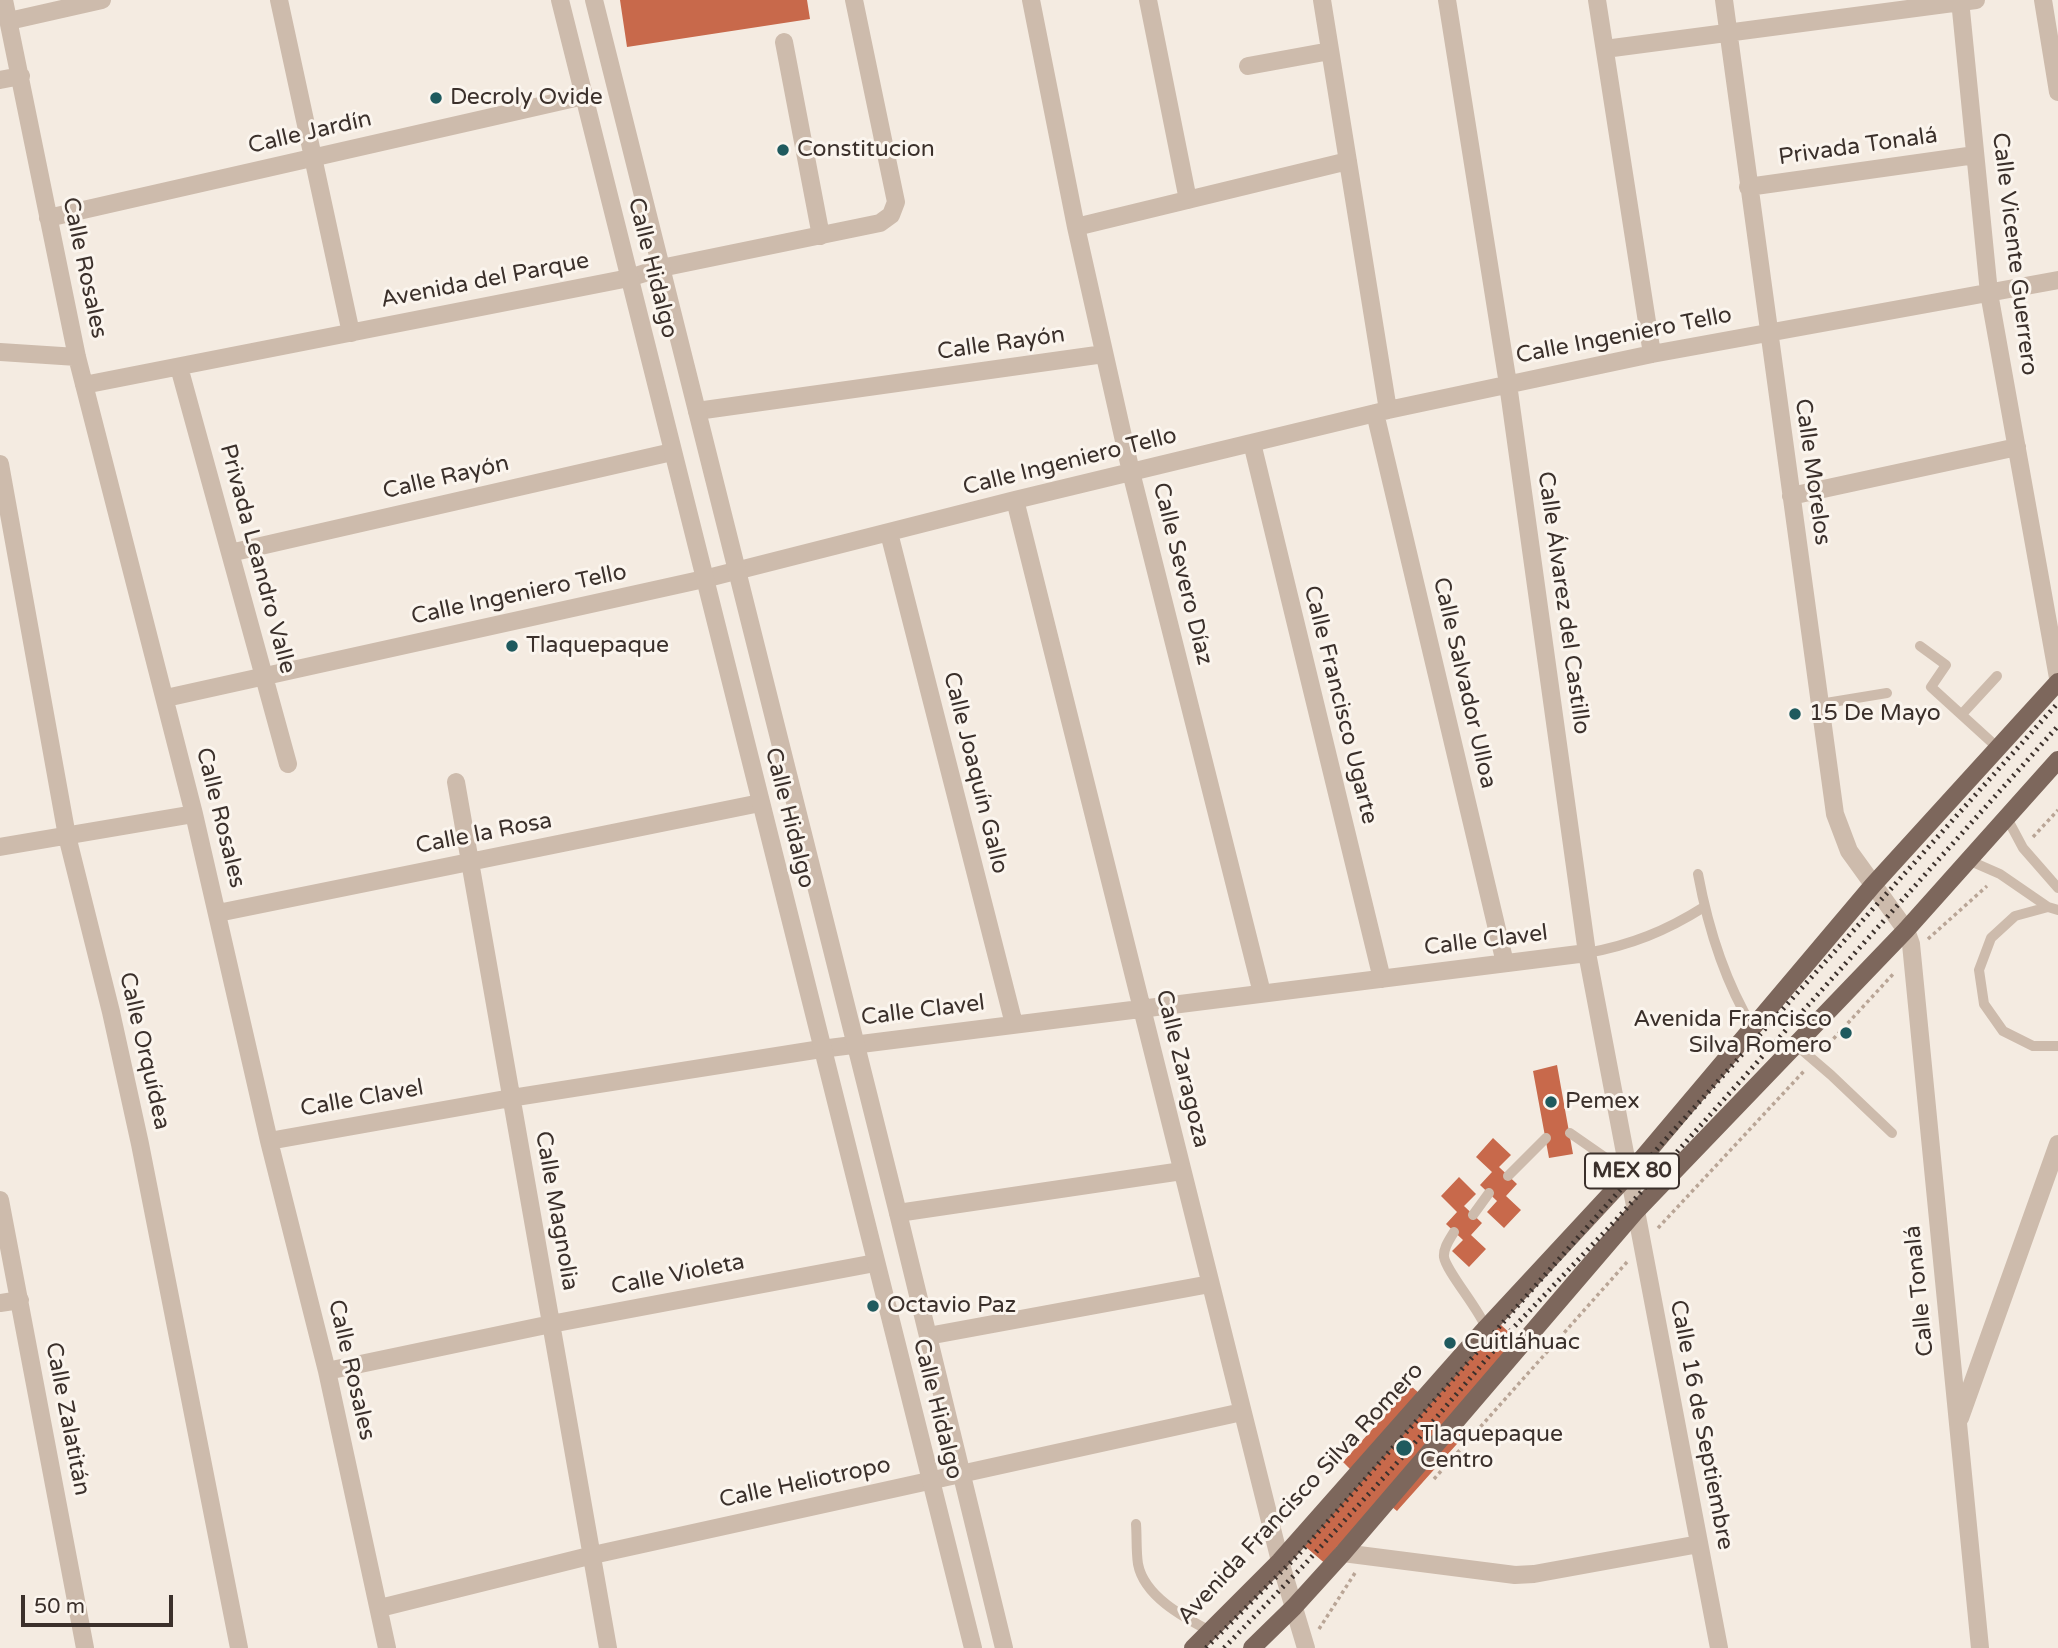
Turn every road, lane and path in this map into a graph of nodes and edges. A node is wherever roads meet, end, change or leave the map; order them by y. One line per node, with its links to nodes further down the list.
1 (4, 0): 15 (street, Calle Rosales)
2 (102, 0): 15 (street)
3 (279, 0): 26 (street)
4 (560, 0): 24 (street, Calle Hidalgo)
5 (594, 0): 33 (street, Calle Hidalgo)
6 (854, 0): 32 (street, Avenida del Parque)
7 (1031, 0): 31 (street, Calle Severo Díaz)
8 (1148, 0): 29 (street)
9 (1322, 0): 19 (street, Calle Salvador Ulloa)
10 (1447, 0): 44 (street, Calle Álvarez del Castillo)
11 (1597, 0): 18 (street)
12 (1724, 0): 16 (street, Calle Morelos)
13 (2043, 0): 23 (street)
14 (1965, 1): 16 (street); 25 (street, Calle Vicente Guerrero)
15 (9, 21): 21 (street, Calle Rosales)
16 (1727, 33): 18 (street); 28 (street, Calle Morelos)
17 (784, 42): 32 (street)
18 (1605, 49): 41 (street)
19 (1330, 51): 20 (street); 27 (street, Calle Salvador Ulloa)
20 (1248, 66)
21 (21, 76): 22 (street); 30 (street, Calle Rosales)
22 (0, 80)
23 (2058, 92)
24 (583, 96): 26 (street, Calle Jardín); 34 (street, Calle Hidalgo)
25 (1975, 155): 28 (street, Privada Tonalá); 36 (street, Calle Vicente Guerrero)
26 (313, 158): 30 (street, Calle Jardín); 37 (street)
27 (1348, 161): 29 (street); 47 (street, Calle Salvador Ulloa)
28 (1748, 187): 38 (street, Calle Morelos)
29 (1188, 200): 31 (street)
30 (48, 218): 42 (street, Calle Rosales)
31 (1076, 227): 40 (street, Calle Severo Díaz)
32 (821, 236): 33 (street, Avenida del Parque)
33 (661, 268): 34 (street, Avenida del Parque); 46 (street, Calle Hidalgo)
34 (629, 278): 37 (street, Avenida del Parque); 50 (street, Calle Hidalgo)
35 (2058, 280): 36 (street, Calle Ingeniero Tello)
36 (1989, 293): 38 (street, Calle Ingeniero Tello); 49 (street, Calle Vicente Guerrero)
37 (351, 333): 43 (street, Avenida del Parque)
38 (1768, 333): 41 (street, Calle Ingeniero Tello); 53 (street, Calle Morelos)
39 (0, 352): 42 (street)
40 (1104, 354): 46 (street, Calle Rayón); 52 (street, Calle Severo Díaz)
41 (1652, 354): 44 (street, Calle Ingeniero Tello)
42 (78, 357): 45 (street, Calle Rosales)
43 (179, 366): 45 (street, Avenida del Parque); 56 (street, Privada Leandro Valle)
44 (1508, 384): 47 (street, Calle Ingeniero Tello); 88 (street, Calle Álvarez del Castillo)
45 (85, 385): 64 (street, Calle Rosales)
46 (697, 411): 57 (street, Calle Hidalgo)
47 (1381, 412): 48 (street, Calle Ingeniero Tello); 90 (street, Calle Salvador Ulloa)
48 (1252, 443): 52 (street, Calle Ingeniero Tello); 91 (street, Calle Francisco Ugarte)
49 (2017, 447): 53 (street); 62 (street, Calle Vicente Guerrero)
50 (672, 452): 56 (street, Calle Rayón); 58 (street, Calle Hidalgo)
51 (0, 464): 75 (street, Calle Orquídea)
52 (1131, 472): 54 (street, Calle Ingeniero Tello); 92 (street, Calle Severo Díaz)
53 (1791, 496): 65 (street, Calle Morelos)
54 (1015, 500): 55 (street, Calle Ingeniero Tello); 93 (street, Calle Zaragoza)
55 (889, 533): 57 (street, Calle Ingeniero Tello); 94 (street, Calle Joaquín Gallo)
56 (230, 553): 60 (street, Privada Leandro Valle)
57 (737, 570): 58 (street, Calle Ingeniero Tello); 96 (street, Calle Hidalgo)
58 (704, 579): 60 (street, Calle Ingeniero Tello); 71 (street, Calle Hidalgo)
59 (1920, 646): 66 (lane)
60 (263, 676): 64 (street, Calle Ingeniero Tello); 69 (street, Privada Leandro Valle)
61 (1997, 676): 66 (lane)
62 (2058, 680): 67 (main road, Avenida Francisco Silva Romero / MEX 80)
63 (1887, 693): 65 (lane)
64 (166, 698): 73 (street, Calle Rosales)
65 (1820, 704): 82 (street, Calle Morelos)
66 (1962, 715): 67 (lane)
67 (1998, 748): 82 (main road, Avenida Francisco Silva Romero / MEX 80)
68 (2058, 760): 74 (main road, MEX 80)
69 (288, 764)
70 (456, 782): 79 (street, Calle Magnolia)
71 (760, 803): 79 (street, Calle la Rosa); 99 (street, Calle Hidalgo)
72 (2058, 810): 77 (path)
73 (194, 814): 75 (street); 86 (street, Calle Rosales)
74 (2007, 818): 77 (lane); 78 (main road, MEX 80)
75 (67, 836): 76 (street); 141 (street, Calle Orquídea)
76 (0, 847)
77 (2024, 848): 83 (lane)
78 (1968, 860): 81 (lane); 87 (main road, MEX 80)
79 (470, 862): 86 (street, Calle la Rosa); 101 (street, Calle Magnolia)
80 (1698, 874): 84 (lane)
81 (2000, 874): 85 (lane); 89 (path)
82 (1873, 885): 87 (street, Calle Morelos); 95 (main road, Avenida Francisco Silva Romero / MEX 80)
83 (2058, 888)
84 (1704, 907): 88 (lane); 95 (lane)
85 (2053, 909): 98 (lane)
86 (218, 913): 105 (street, Calle Rosales)
87 (1906, 930): 89 (street, Calle Tonalá); 97 (main road, MEX 80)
88 (1587, 953): 90 (street, Calle Clavel); 108 (street, Calle Álvarez del Castillo)
89 (1912, 954): 100 (path); 126 (street, Calle Tonalá)
90 (1505, 963): 91 (street, Calle Clavel)
91 (1382, 979): 92 (street, Calle Clavel)
92 (1262, 993): 93 (street, Calle Clavel)
93 (1142, 1009): 94 (street, Calle Clavel); 107 (street, Calle Zaragoza)
94 (1014, 1024): 96 (street, Calle Clavel)
95 (1753, 1028): 108 (main road, Avenida Francisco Silva Romero / MEX 80)
96 (856, 1045): 99 (street, Calle Clavel); 113 (street, Calle Hidalgo)
97 (1796, 1045): 100 (lane); 112 (main road, MEX 80)
98 (2058, 1046)
99 (821, 1049): 101 (street, Calle Clavel); 117 (street, Calle Hidalgo)
100 (1814, 1060): 103 (lane); 116 (path)
101 (511, 1098): 105 (street, Calle Clavel); 121 (street, Calle Magnolia)
102 (1570, 1133): 108 (lane)
103 (1892, 1133)
104 (1546, 1138): 109 (lane)
105 (269, 1141): 124 (street, Calle Rosales)
106 (2058, 1144): 126 (street)
107 (1182, 1171): 113 (street); 118 (street, Calle Zaragoza)
108 (1629, 1174): 112 (street, Calle Álvarez del Castillo); 122 (main road, Avenida Francisco Silva Romero / MEX 80)
109 (1508, 1176)
110 (1489, 1193): 114 (lane)
111 (0, 1200): 119 (street, Calle Zalatitán)
112 (1636, 1212): 116 (street, Calle 16 de Septiembre); 132 (main road, MEX 80)
113 (898, 1213): 123 (street, Calle Hidalgo)
114 (1473, 1214)
115 (1454, 1232): 122 (lane)
116 (1642, 1245): 129 (path); 131 (street, Calle 16 de Septiembre)
117 (875, 1262): 121 (street, Calle Violeta); 128 (street, Calle Hidalgo)
118 (1210, 1283): 123 (street); 125 (street, Calle Zaragoza)
119 (20, 1300): 120 (street); 140 (street, Calle Zalatitán)
120 (0, 1303)
121 (551, 1324): 124 (street, Calle Violeta); 133 (street, Calle Magnolia)
122 (1486, 1328): 135 (main road, Avenida Francisco Silva Romero / MEX 80)
123 (928, 1336): 127 (street, Calle Hidalgo)
124 (327, 1371): 137 (street, Calle Rosales)
125 (1242, 1412): 127 (street, Calle Heliotropo); 135 (street, Calle Zaragoza)
126 (1958, 1424): 149 (street, Calle Tonalá)
127 (961, 1474): 128 (street, Calle Heliotropo); 145 (street, Calle Hidalgo)
128 (930, 1481): 133 (street, Calle Heliotropo); 144 (street, Calle Hidalgo)
129 (1430, 1483)
130 (1136, 1524): 138 (lane)
131 (1699, 1544): 134 (street); 148 (street, Calle 16 de Septiembre)
132 (1343, 1553): 134 (street); 136 (main road, MEX 80)
133 (593, 1555): 137 (street, Calle Heliotropo); 143 (street, Calle Magnolia)
134 (1366, 1556): 139 (path)
135 (1280, 1561): 136 (street, Calle Zaragoza); 138 (main road, Avenida Francisco Silva Romero / MEX 80)
136 (1294, 1607): 139 (street, Calle Zaragoza); 147 (main road, MEX 80)
137 (380, 1608): 142 (street, Calle Rosales)
138 (1210, 1631): 146 (main road, Avenida Francisco Silva Romero / MEX 80)
139 (1310, 1642)
140 (85, 1648)
141 (239, 1648)
142 (387, 1648)
143 (608, 1648)
144 (973, 1648)
145 (1004, 1648)
146 (1193, 1648)
147 (1252, 1648)
148 (1719, 1648)
149 (1980, 1648)

